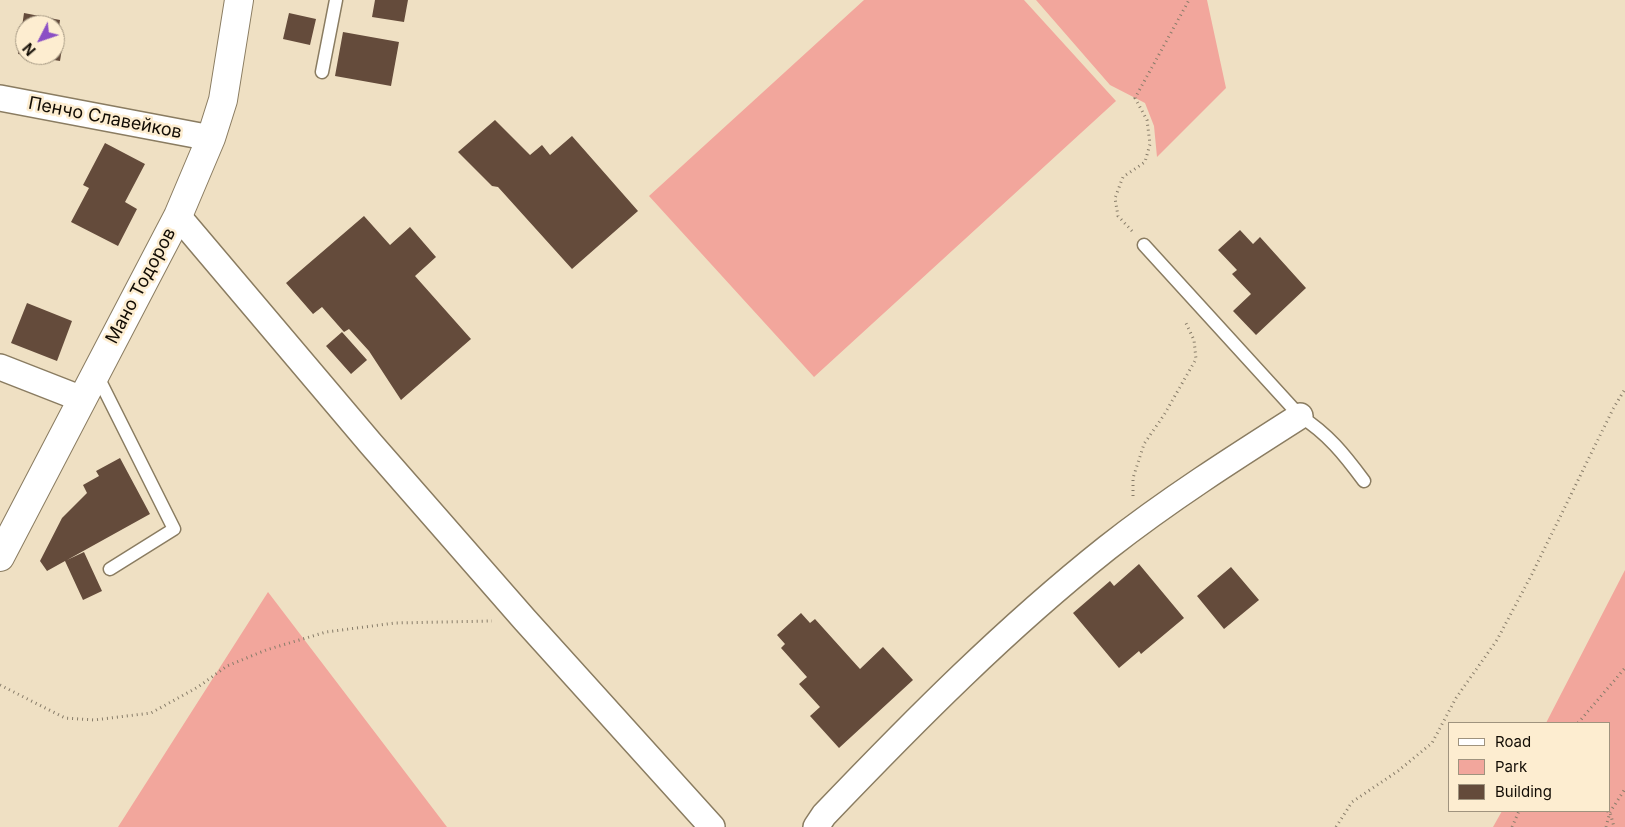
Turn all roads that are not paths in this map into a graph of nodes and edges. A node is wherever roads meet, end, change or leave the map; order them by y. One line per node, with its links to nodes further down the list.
1 (239, 0): 5 (street, Мано Тодоров)
2 (336, 0): 3 (lane)
3 (322, 72)
4 (0, 98): 5 (street, Пенчо Славейков)
5 (211, 138): 6 (street, Мано Тодоров)
6 (178, 216): 9 (street, Мано Тодоров); 15 (street)
7 (1144, 245): 11 (lane)
8 (0, 367): 10 (street)
9 (96, 373): 10 (street, Мано Тодоров); 14 (lane)
10 (82, 399): 13 (street, Мано Тодоров)
11 (1300, 416): 12 (lane); 16 (street)
12 (1364, 481)
13 (0, 557)
14 (110, 569)
15 (712, 827)
16 (816, 827)

